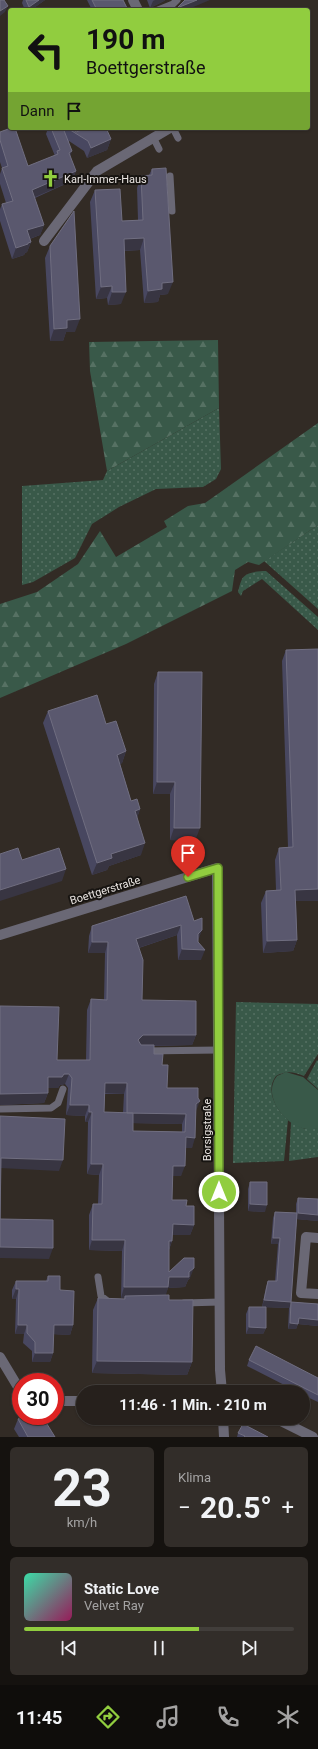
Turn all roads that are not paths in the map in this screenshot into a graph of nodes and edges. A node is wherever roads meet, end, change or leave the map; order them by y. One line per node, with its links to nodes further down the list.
1 (177, 0): 2 (lane)
2 (163, 8)
3 (167, 130): 5 (street)
4 (172, 130): 6 (lane)
5 (153, 137): 7 (lane); 10 (street)
6 (178, 138)
7 (159, 149)
8 (170, 176): 9 (lane)
9 (172, 211)
10 (44, 241)
11 (218, 868): 12 (street, Boettgerstraße); 14 (street, Borsigstraße)
12 (0, 935)
13 (139, 1050): 14 (lane)
14 (218, 1050): 20 (street, Borsigstraße)
15 (63, 1089): 16 (lane)
16 (0, 1109)
17 (318, 1238): 19 (street)
18 (98, 1277): 21 (lane)
19 (318, 1294)
20 (220, 1302): 22 (lane); 25 (street, Borsigstraße)
21 (121, 1303)
22 (174, 1303)
23 (0, 1357): 24 (street)
24 (12, 1377)
25 (222, 1385)
26 (64, 1401): 27 (street)
27 (76, 1401)
28 (223, 1425): 30 (street)
29 (289, 1425): 31 (street)
30 (224, 1437)
31 (313, 1437)

